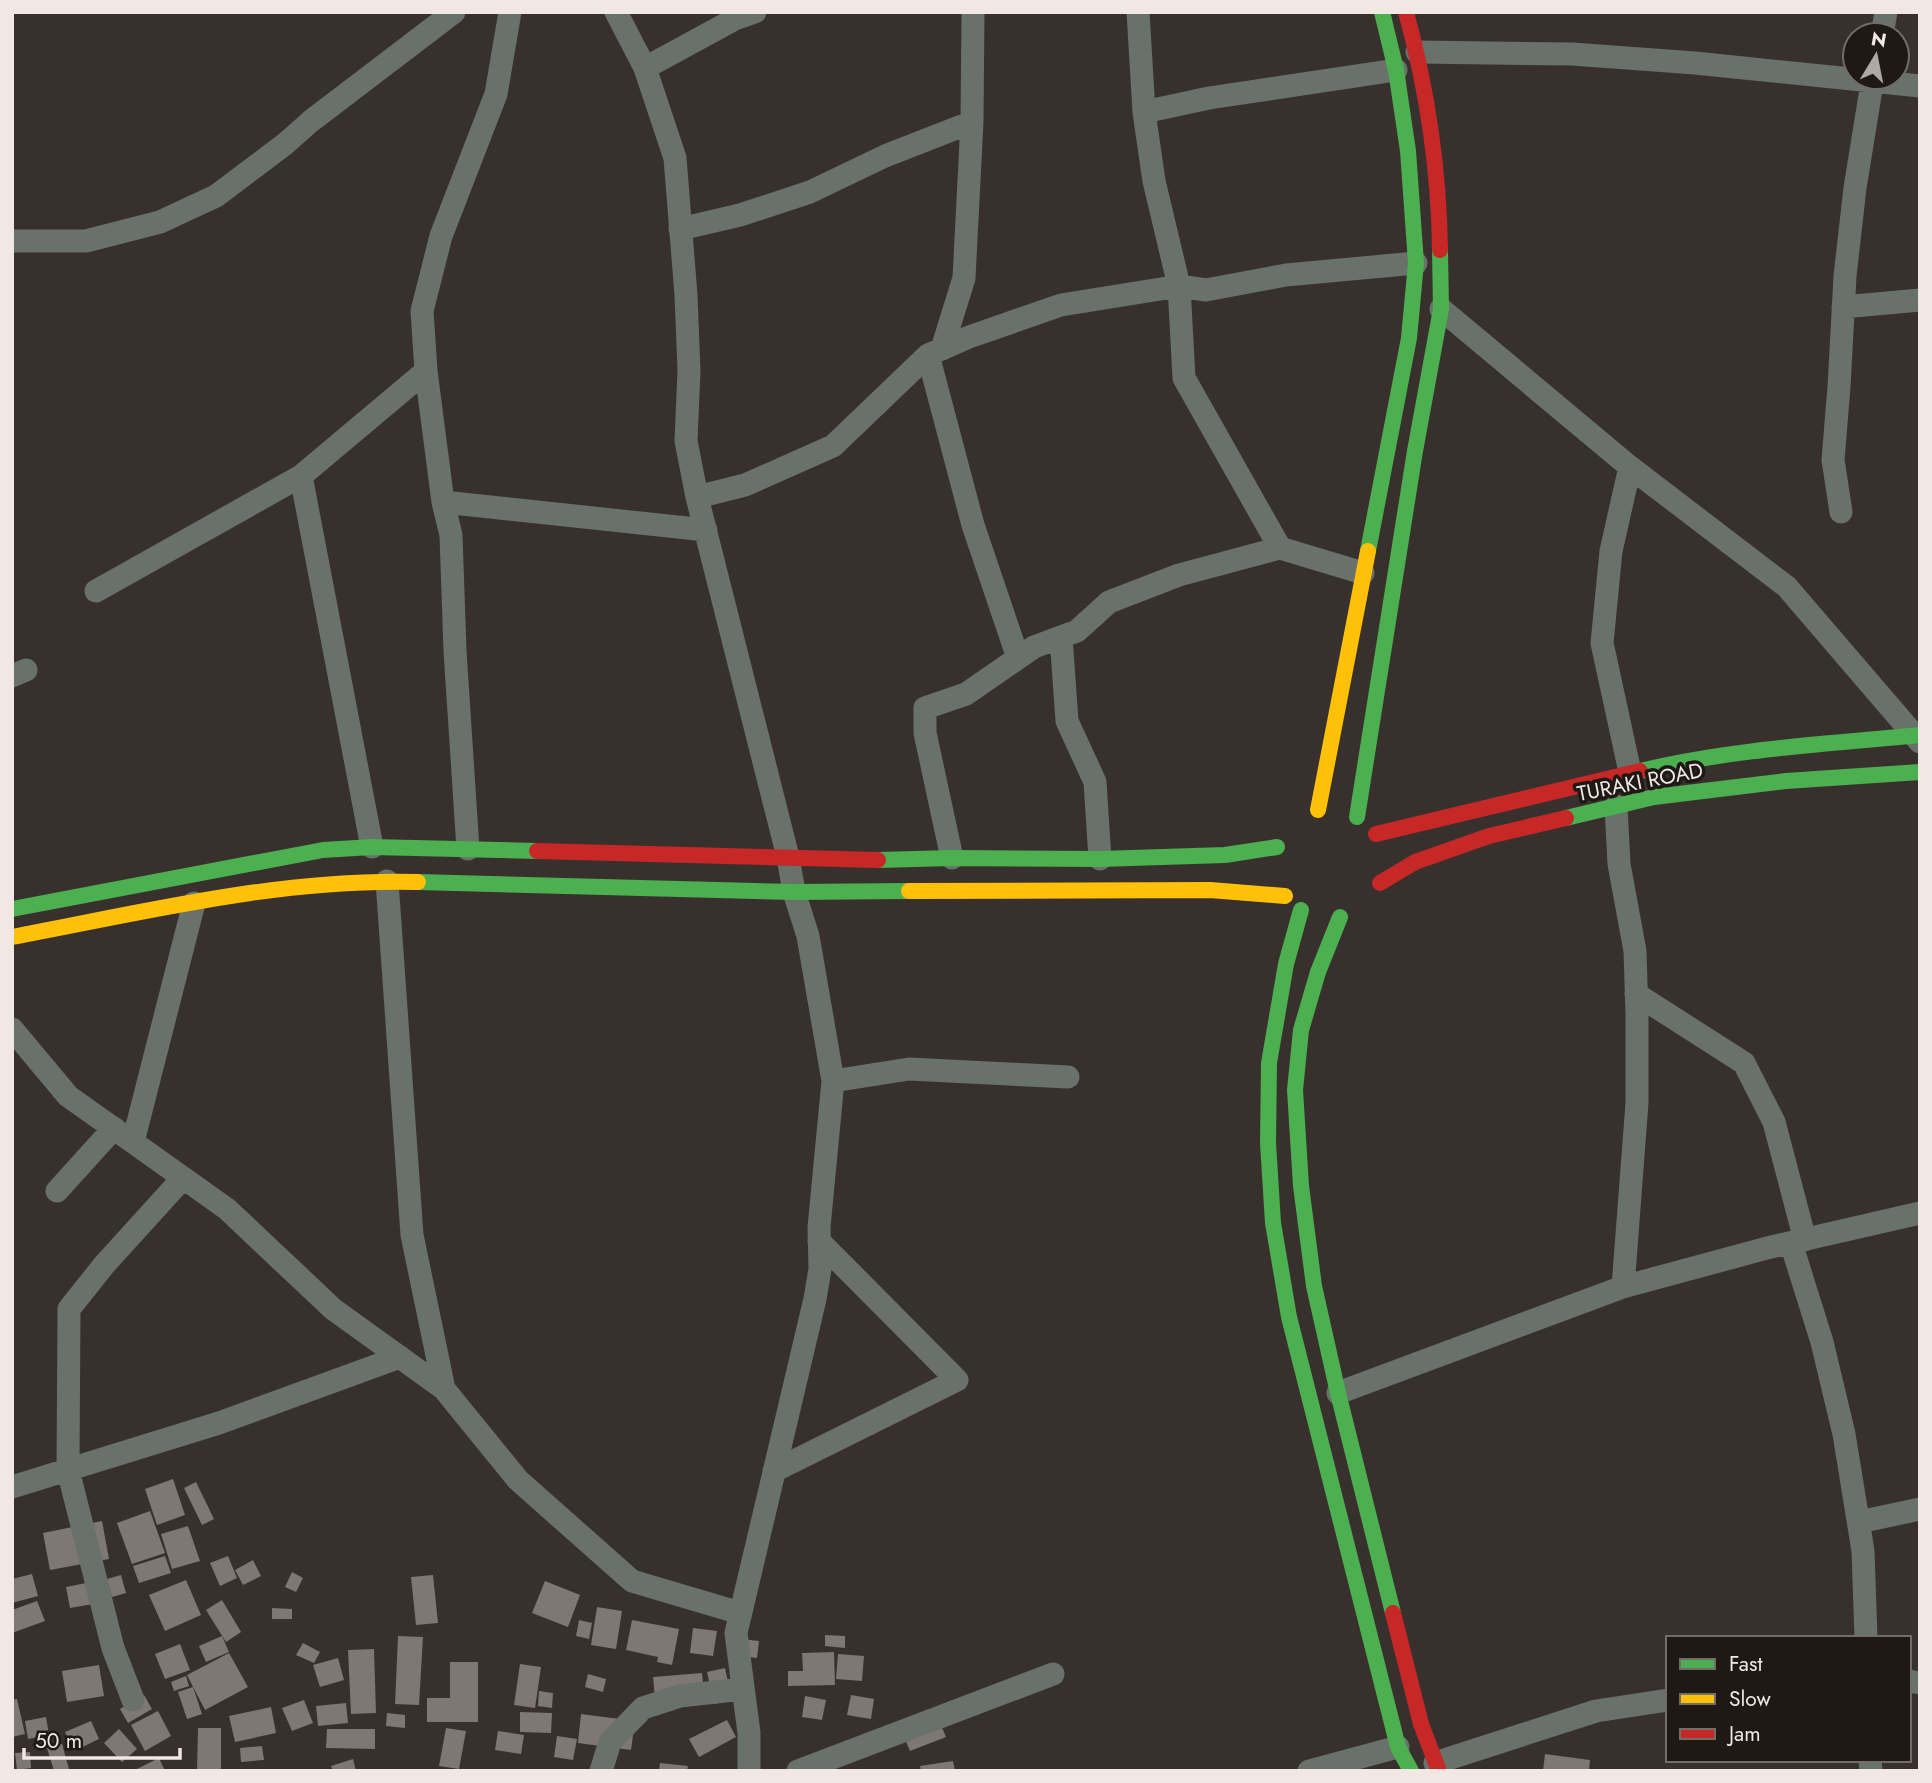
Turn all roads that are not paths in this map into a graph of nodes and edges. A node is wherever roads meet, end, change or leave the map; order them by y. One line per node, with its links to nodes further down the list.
1 (454, 12): 17 (street)
2 (510, 12): 24 (street)
3 (615, 12): 10 (street)
4 (755, 12): 10 (street)
5 (973, 12): 15 (street)
6 (1138, 12): 14 (street)
7 (1382, 12): 11 (main road)
8 (1406, 12): 9 (main road)
9 (1417, 52): 12 (street); 22 (main road)
10 (645, 68): 16 (street)
11 (1396, 70): 14 (street); 18 (main road)
12 (1841, 76)
13 (1871, 91): 21 (street)
14 (1144, 112): 19 (street)
15 (972, 122): 16 (street); 23 (street)
16 (680, 229): 27 (street)
17 (12, 242)
18 (1416, 263): 19 (street); 32 (main road)
19 (1179, 286): 23 (street); 31 (street)
20 (1920, 300): 21 (street)
21 (1843, 307): 29 (street)
22 (1441, 309): 25 (street); 40 (main road)
23 (935, 352): 27 (street); 35 (street)
24 (426, 371): 26 (street); 28 (street)
25 (1630, 467): 36 (street); 37 (street)
26 (301, 476): 33 (street); 42 (street)
27 (697, 497): 30 (street)
28 (443, 502): 30 (street); 44 (street)
29 (1841, 512)
30 (706, 530): 45 (street)
31 (1280, 548): 32 (street); 34 (street)
32 (1363, 573): 40 (main road)
33 (96, 591)
34 (1062, 637): 35 (street); 47 (street)
35 (1018, 658): 46 (street)
36 (1918, 738): 37 (main road)
37 (1630, 772): 41 (main road)
38 (1920, 772): 39 (main road, TURAKI ROAD)
39 (1616, 806): 41 (main road, TURAKI ROAD); 54 (street)
40 (1357, 817): 41 (main road)
41 (1380, 846)
42 (372, 847): 44 (main road); 51 (main road)
43 (1278, 847): 47 (main road)
44 (468, 849): 45 (main road)
45 (788, 857): 46 (main road); 49 (street)
46 (952, 858): 47 (main road)
47 (1100, 859)
48 (387, 881): 49 (main road); 50 (main road); 67 (street)
49 (794, 892): 52 (main road); 57 (street)
50 (194, 904): 53 (main road); 59 (street)
51 (12, 909)
52 (1327, 913): 68 (main road); 80 (main road)
53 (12, 937)
54 (1636, 994): 64 (street); 65 (street)
55 (12, 1029): 58 (street)
56 (1068, 1077): 57 (street)
57 (833, 1082): 63 (street)
58 (114, 1129): 59 (street); 61 (street)
59 (133, 1142): 60 (street)
60 (183, 1178): 66 (street); 69 (street)
61 (57, 1191)
62 (1920, 1213): 64 (street)
63 (819, 1241): 70 (street); 70 (street)
64 (1798, 1241): 65 (street); 73 (street)
65 (1623, 1287): 68 (street)
66 (400, 1357): 67 (street); 69 (street)
67 (444, 1389): 74 (street)
68 (1338, 1393): 81 (main road)
69 (68, 1470): 71 (street); 78 (street)
70 (774, 1471): 74 (street)
71 (12, 1487)
72 (1920, 1509): 73 (street)
73 (1859, 1522): 75 (street)
74 (740, 1613): 77 (street)
75 (1867, 1636)
76 (1054, 1674): 84 (street)
77 (743, 1689): 82 (street); 83 (street)
78 (133, 1700)
79 (1666, 1700): 81 (street)
80 (1398, 1747): 85 (street); 86 (main road)
81 (1437, 1767)
82 (601, 1771)
83 (749, 1771)
84 (798, 1771)
85 (1309, 1771)
86 (1411, 1771)

